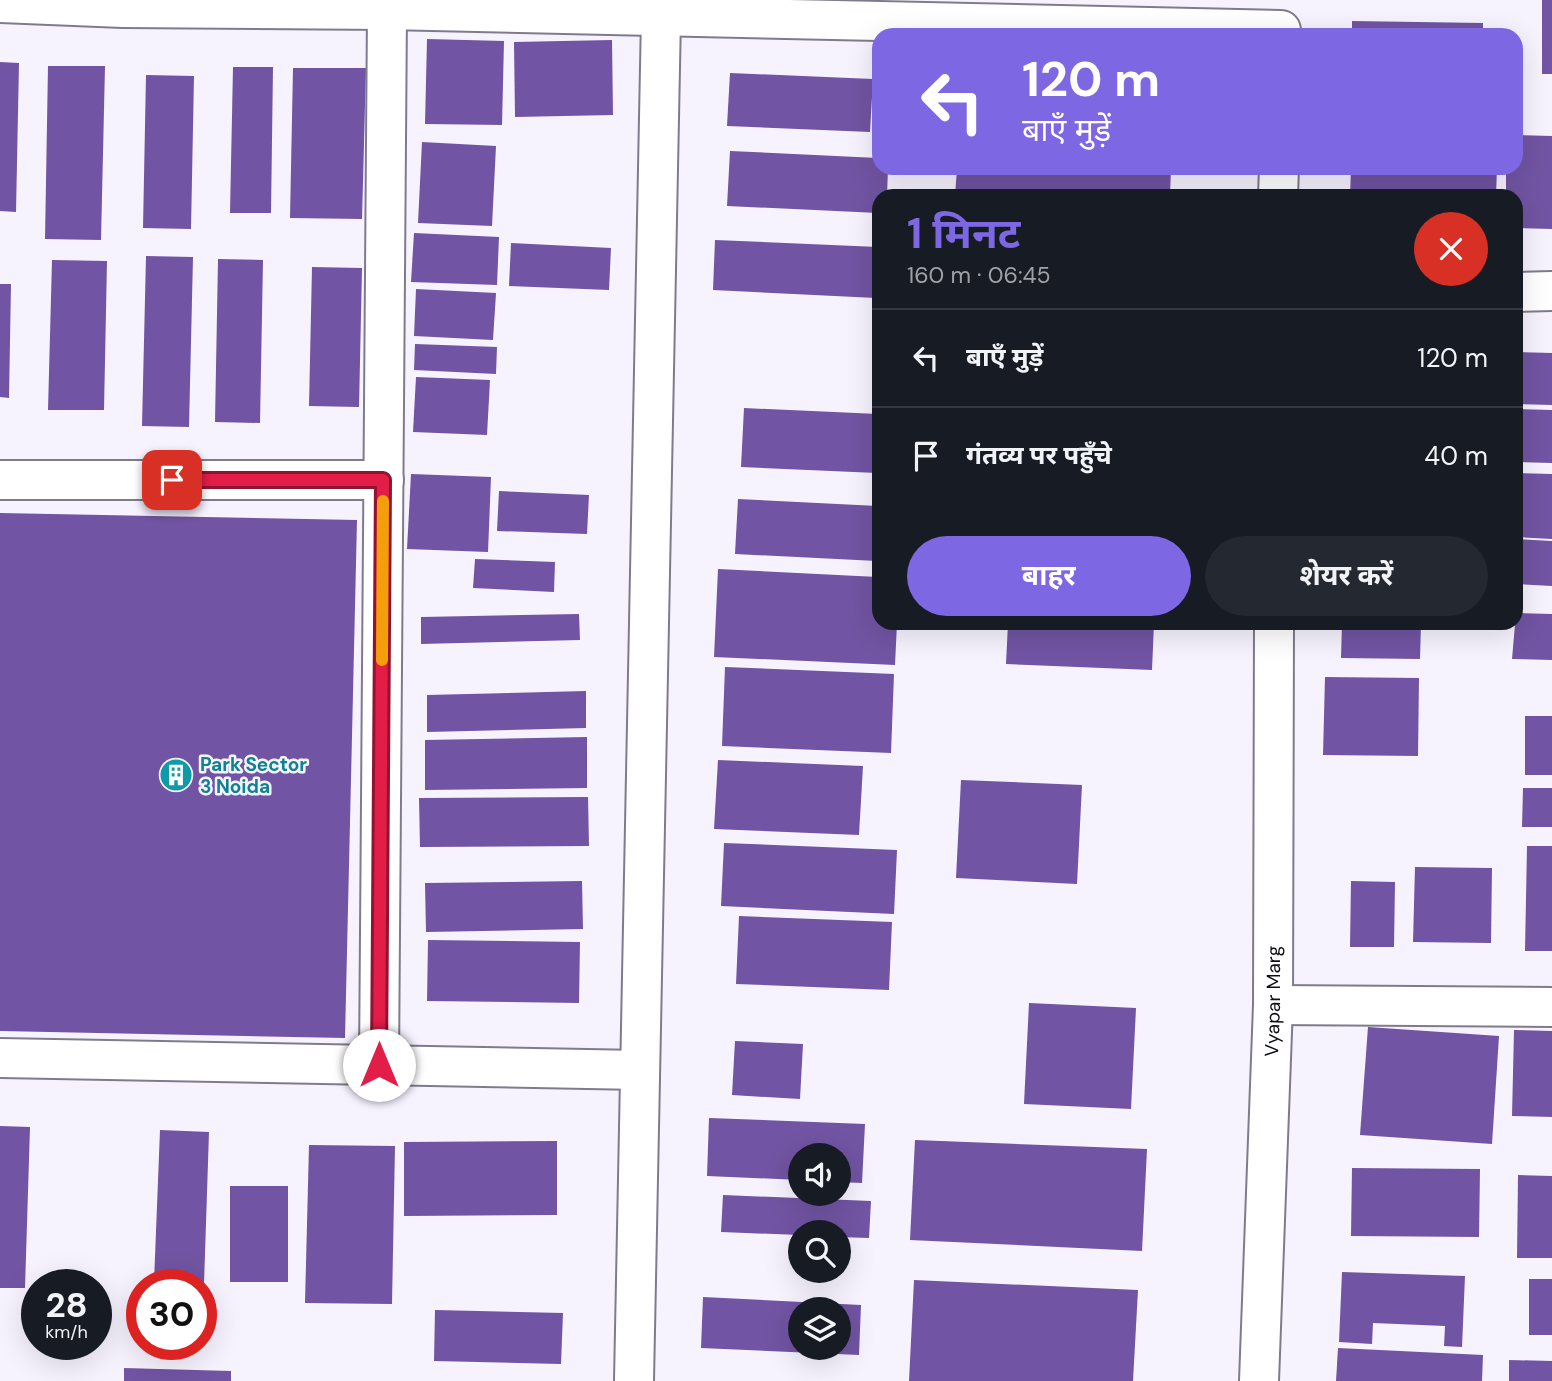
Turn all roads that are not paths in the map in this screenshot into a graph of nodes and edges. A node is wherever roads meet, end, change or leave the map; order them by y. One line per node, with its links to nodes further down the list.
1 (0, 3): 2 (street)
2 (387, 10): 3 (street); 8 (street)
3 (661, 17): 4 (street); 14 (street)
4 (1282, 22)
5 (1552, 291): 6 (street)
6 (1523, 292)
7 (0, 480): 8 (street)
8 (383, 480): 13 (street)
9 (1275, 630): 10 (street, Vyapar Marg)
10 (1273, 1005): 11 (street); 16 (street, Vyapar Marg)
11 (1552, 1007)
12 (0, 1058): 13 (street)
13 (379, 1065): 14 (street)
14 (640, 1070): 15 (street)
15 (634, 1381)
16 (1259, 1381)

